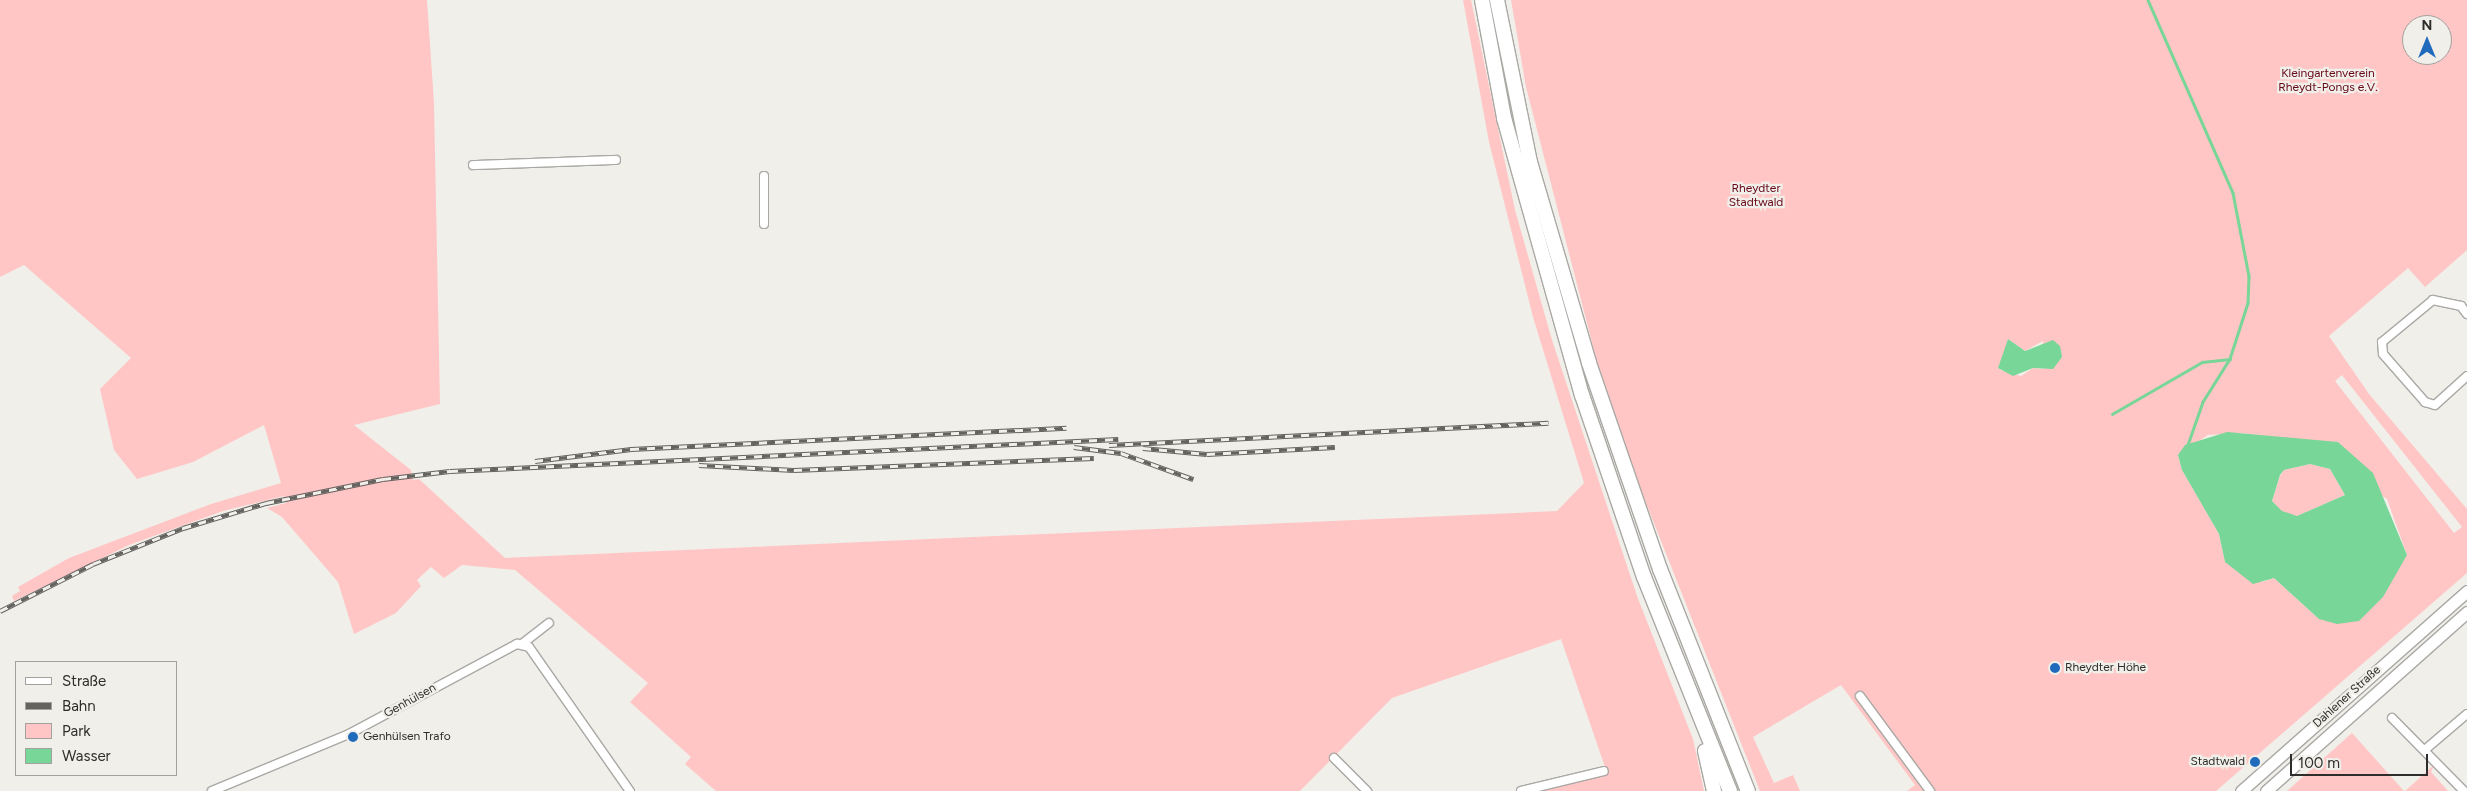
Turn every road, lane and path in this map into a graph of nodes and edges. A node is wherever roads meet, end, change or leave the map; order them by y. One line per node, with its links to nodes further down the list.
1 (1482, 0): 16 (highway)
2 (1497, 0): 29 (highway)
3 (616, 160): 4 (street)
4 (473, 164)
5 (764, 176): 6 (street)
6 (764, 224)
7 (2464, 303): 8 (street); 9 (street)
8 (2467, 314)
9 (2467, 376)
10 (2467, 591): 12 (main road, Dahlener Straße)
11 (2467, 612): 14 (main road, Dahlener Straße)
12 (2431, 622): 14 (main road); 31 (main road, Dahlener Straße)
13 (549, 623): 15 (street, Genhülsen)
14 (2434, 642): 32 (main road, Dahlener Straße)
15 (522, 644): 23 (street, Genhülsen); 24 (street)
16 (1683, 676): 27 (highway); 28 (highway)
17 (1860, 696): 30 (street)
18 (2467, 714): 20 (street)
19 (2392, 718): 20 (street)
20 (2426, 748): 33 (street)
21 (1334, 758): 25 (street)
22 (1604, 770): 26 (street)
23 (212, 791)
24 (630, 791)
25 (1368, 791)
26 (1521, 791)
27 (1714, 791)
28 (1730, 791)
29 (1748, 791)
30 (1930, 791)
31 (2241, 791)
32 (2266, 791)
33 (2464, 791)

